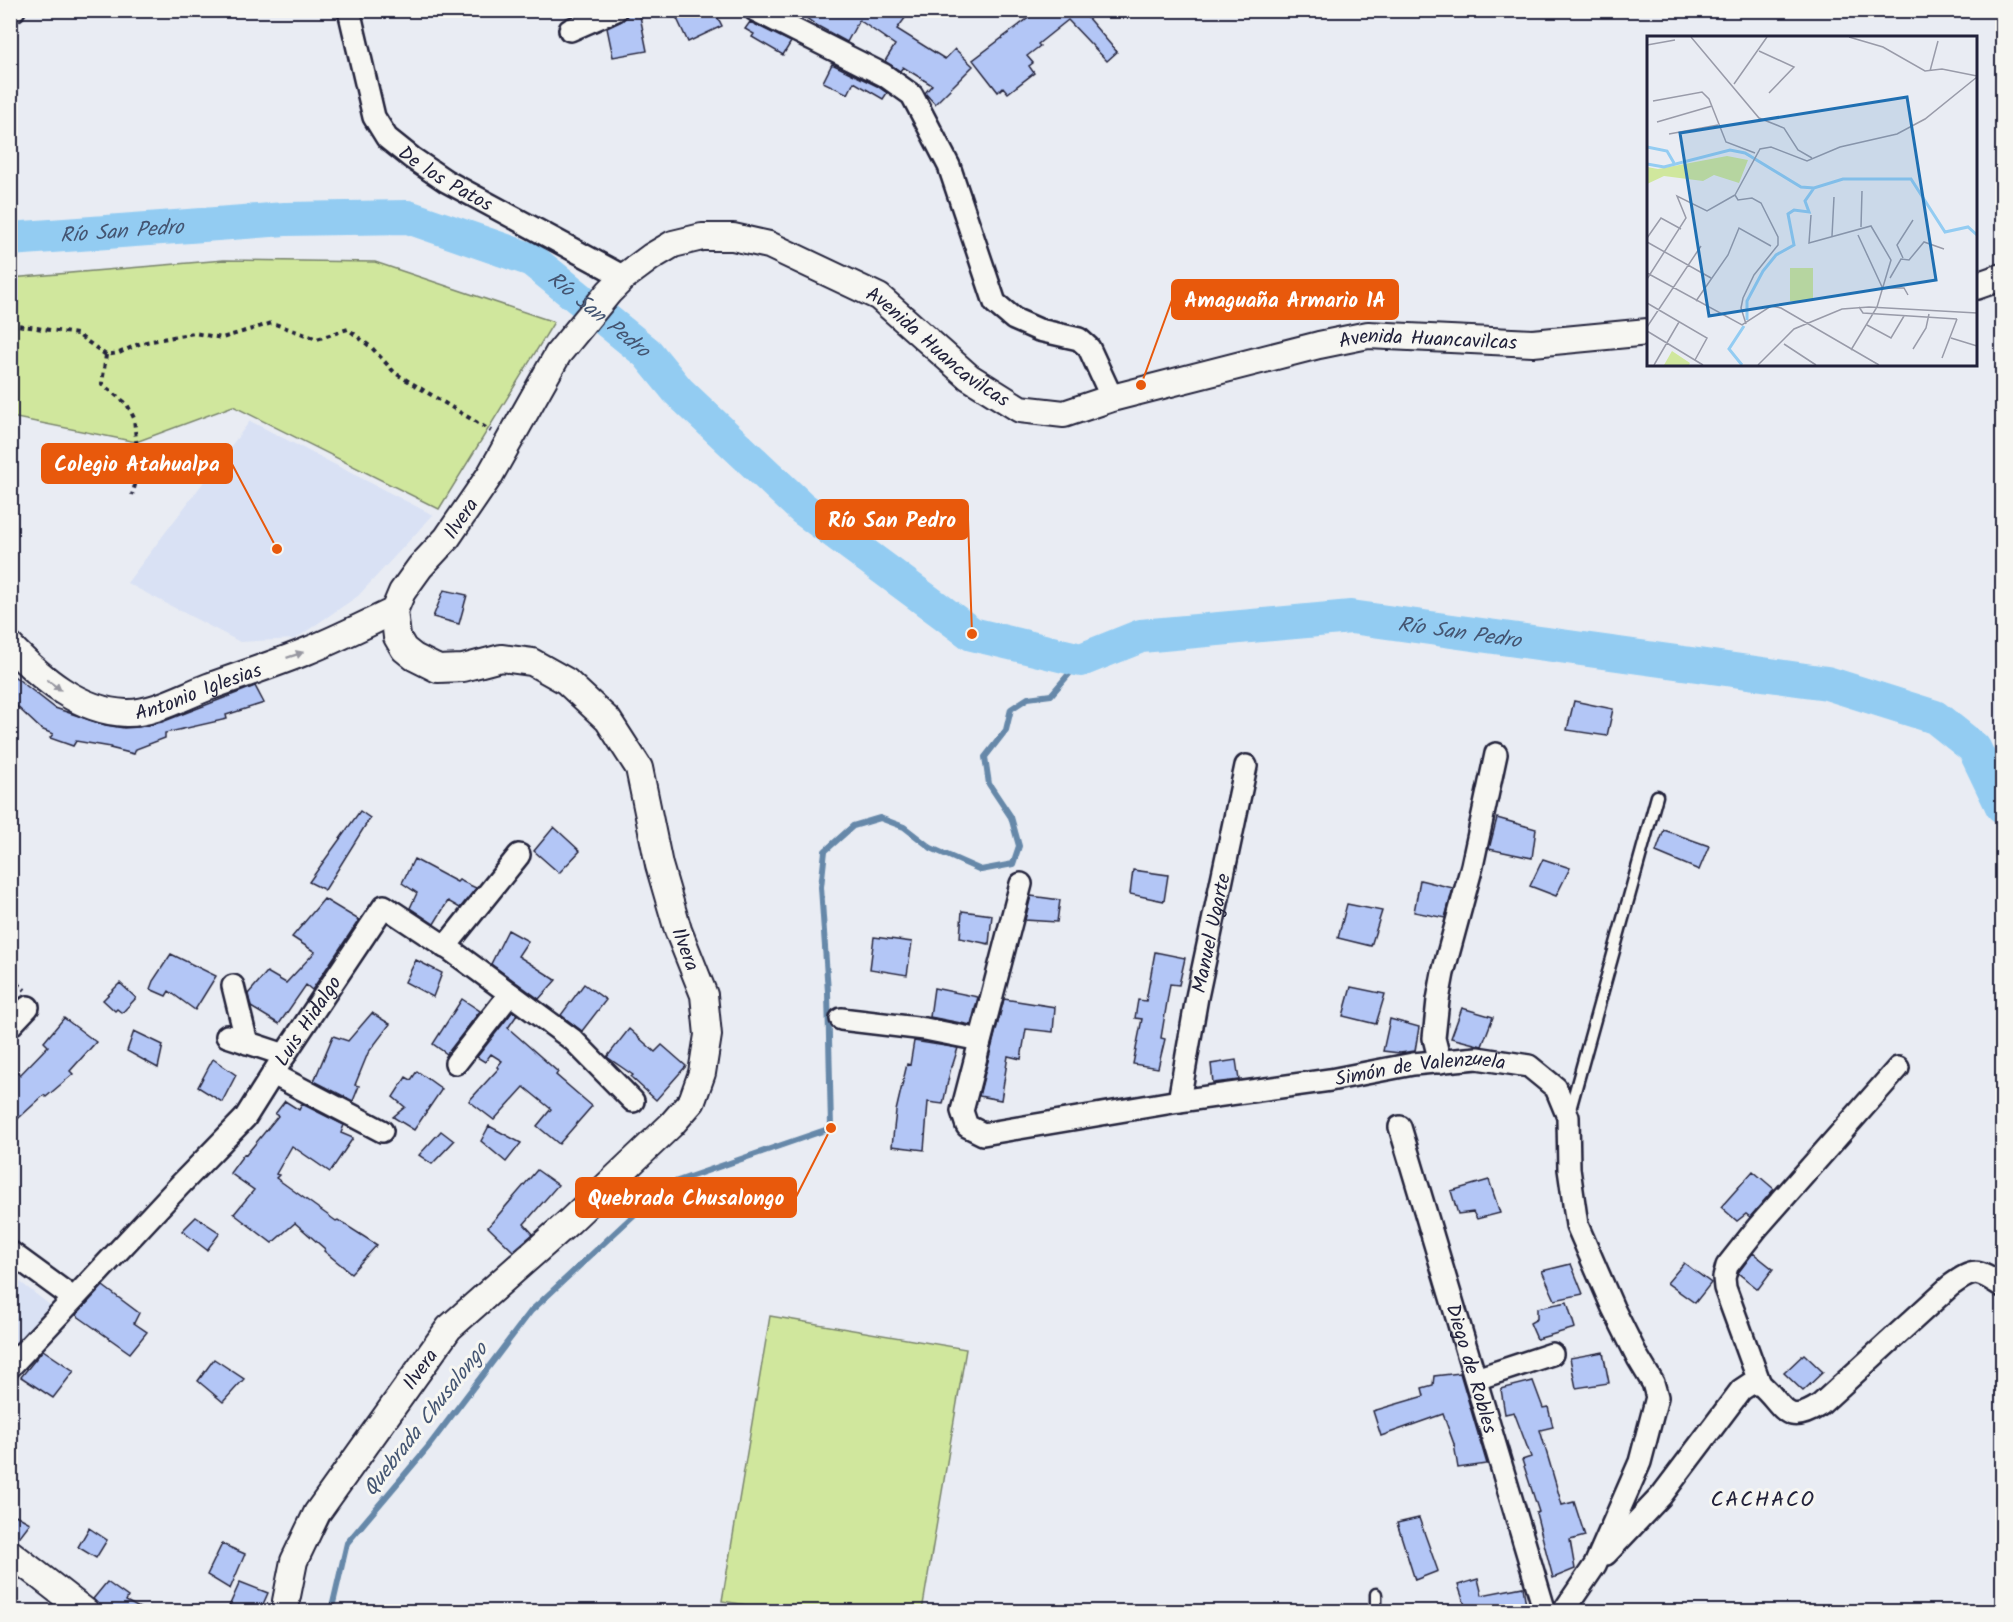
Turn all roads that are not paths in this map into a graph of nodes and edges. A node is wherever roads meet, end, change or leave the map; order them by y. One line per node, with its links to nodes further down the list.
1 (349, 10): 6 (street, De los Patos)
2 (616, 10): 4 (street)
3 (755, 10): 10 (street)
4 (570, 30)
5 (2002, 276): 7 (street)
6 (617, 284): 9 (street, Avenida Huancavilcas); 10 (street, Avenida Huancavilcas)
7 (1977, 286)
8 (1647, 332): 10 (street, Avenida Huancavilcas)
9 (558, 354): 11 (street, Ilvera)
10 (1112, 398)
11 (394, 611): 12 (street, Antonio Iglesias, one-way to 11); 48 (street, Ilvera)
12 (10, 646)
13 (1496, 754): 28 (street)
14 (1246, 766): 33 (street, Manuel Ugarte)
15 (1657, 796): 34 (lane)
16 (519, 855): 18 (street)
17 (1022, 884): 25 (street, Simón de Valenzuela)
18 (445, 947): 20 (street, Luis Hidalgo); 27 (street, Luis Hidalgo)
19 (233, 986): 26 (street)
20 (510, 994): 29 (street); 32 (street, Luis Hidalgo)
21 (28, 1007): 23 (street)
22 (841, 1019): 25 (street)
23 (10, 1026)
24 (227, 1036): 26 (street)
25 (980, 1040): 33 (street, Simón de Valenzuela)
26 (247, 1043): 27 (street)
27 (285, 1055): 31 (street, Luis Hidalgo)
28 (1440, 1062): 33 (street, Simón de Valenzuela); 34 (street, Simón de Valenzuela)
29 (456, 1063)
30 (1898, 1068): 43 (street)
31 (273, 1074): 36 (street); 39 (street, Luis Hidalgo)
32 (633, 1101)
33 (1179, 1101)
34 (1568, 1117): 45 (street, Simón de Valenzuela)
35 (1400, 1127): 42 (street, Diego de Robles)
36 (382, 1131)
37 (10, 1252): 39 (street)
38 (2002, 1286): 43 (street)
39 (73, 1298): 41 (street, Luis Hidalgo)
40 (1552, 1354): 42 (street)
41 (10, 1366)
42 (1476, 1379): 50 (street, Diego de Robles)
43 (1760, 1384): 45 (street)
44 (10, 1553): 47 (street)
45 (1595, 1565): 51 (street, Simón de Valenzuela)
46 (1376, 1594): 49 (lane)
47 (86, 1611)
48 (286, 1611)
49 (1376, 1611)
50 (1545, 1611)
51 (1563, 1611)

